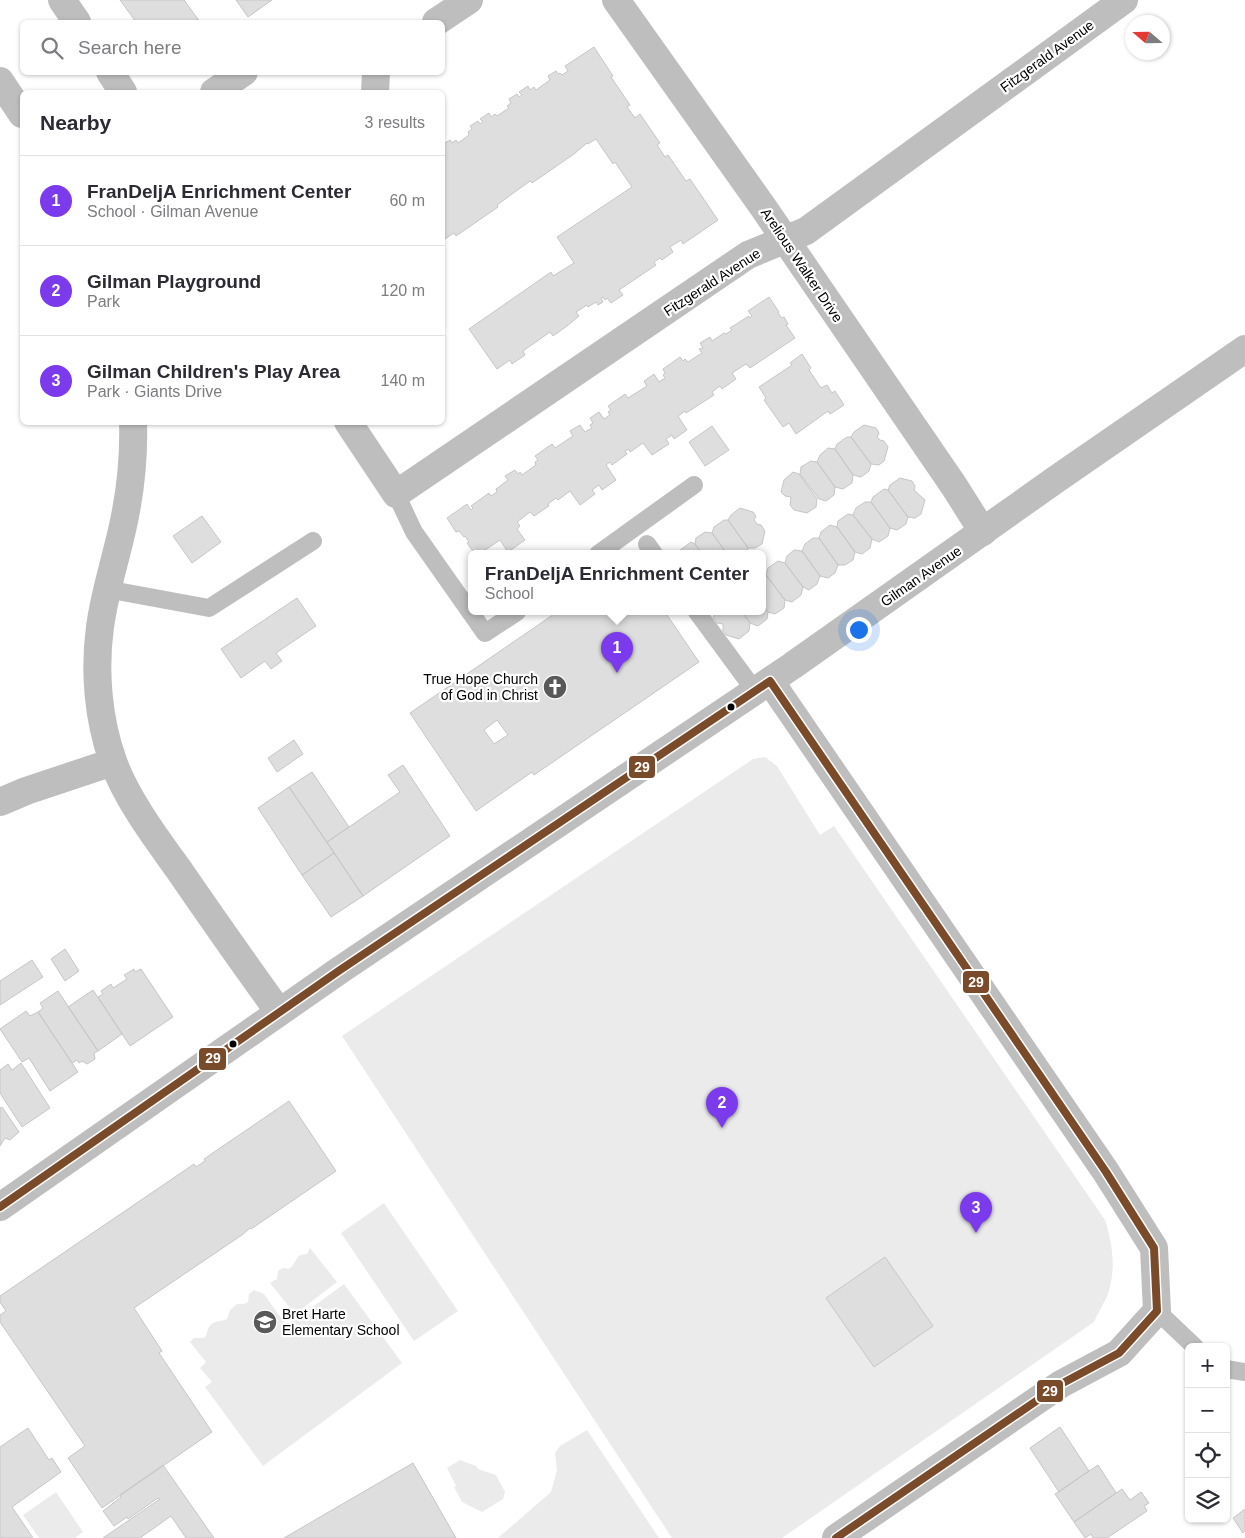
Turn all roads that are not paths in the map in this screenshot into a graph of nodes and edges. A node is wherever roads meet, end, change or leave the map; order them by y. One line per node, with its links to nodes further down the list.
1 (62, 0): 5 (street)
2 (469, 0): 6 (street)
3 (616, 0): 15 (street, Arelious Walker Drive)
4 (1124, 0): 15 (street, Fitzgerald Avenue)
5 (76, 20)
6 (439, 20)
7 (112, 75): 11 (street)
8 (240, 75): 12 (street)
9 (376, 75): 13 (street)
10 (0, 81): 14 (street)
11 (122, 90)
12 (217, 90)
13 (375, 90)
14 (20, 111)
15 (784, 240): 20 (street, Fitzgerald Avenue); 21 (street, Arelious Walker Drive)
16 (1245, 349): 21 (street, Gilman Avenue)
17 (133, 425): 24 (street)
18 (350, 425): 20 (street)
19 (694, 485): 23 (lane)
20 (396, 494): 25 (lane)
21 (983, 532): 29 (street, Gilman Avenue)
22 (312, 541): 24 (lane)
23 (604, 550)
24 (106, 590): 30 (street)
25 (468, 610)
26 (472, 615): 27 (lane)
27 (512, 615)
28 (700, 615): 29 (lane)
29 (763, 686): 32 (street, Gilman Avenue); 34 (street)
30 (113, 762): 31 (street); 32 (street)
31 (0, 802)
32 (279, 1012): 33 (street, Gilman Avenue)
33 (0, 1207)
34 (1157, 1311): 35 (lane); 38 (street)
35 (1191, 1343)
36 (1230, 1370): 37 (lane)
37 (1245, 1372)
38 (836, 1538)

